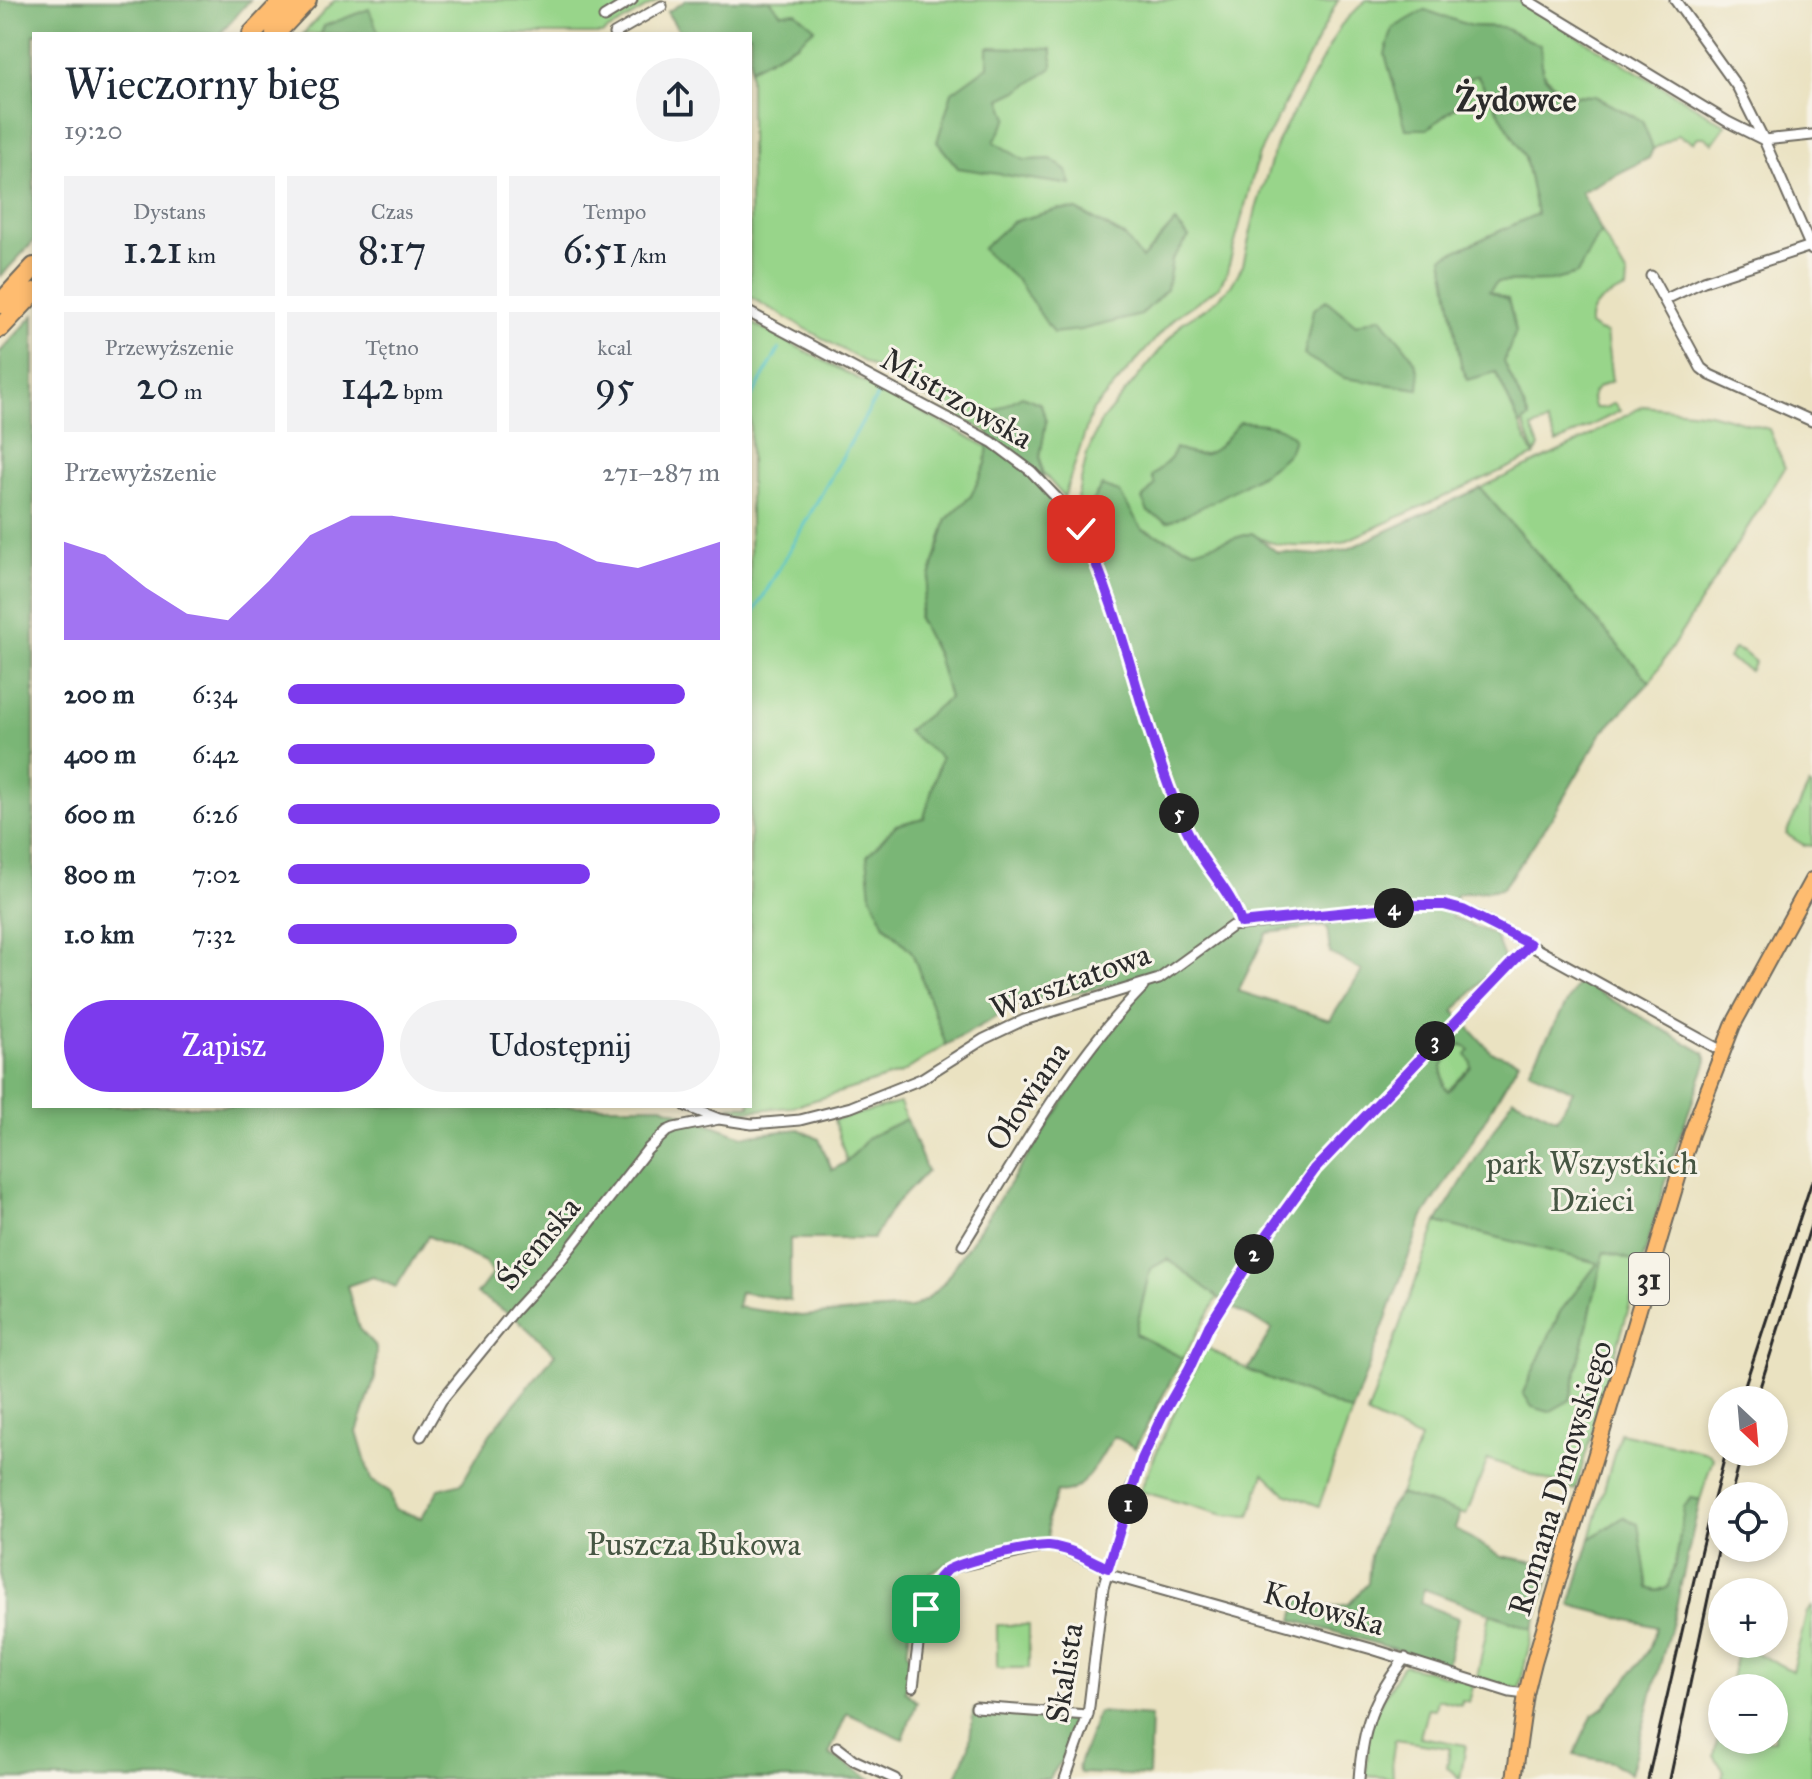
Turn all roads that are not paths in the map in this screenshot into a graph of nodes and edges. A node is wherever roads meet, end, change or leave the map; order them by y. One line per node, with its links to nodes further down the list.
1 (284, 0): 8 (highway)
2 (307, 0): 9 (highway)
3 (632, 0): 7 (street)
4 (1527, 0): 12 (street)
5 (1679, 2): 12 (street)
6 (662, 6): 10 (street)
7 (604, 17)
8 (254, 32)
9 (277, 32)
10 (617, 32)
11 (1812, 135): 12 (street)
12 (1764, 140): 13 (street)
13 (1811, 248): 17 (street)
14 (32, 269): 18 (highway)
15 (1651, 276): 17 (street)
16 (32, 294): 20 (highway)
17 (1664, 300): 21 (street)
18 (0, 304)
19 (752, 314): 23 (street, Mistrzowska)
20 (0, 328)
21 (1812, 421)
22 (1812, 880): 26 (main road, Romana Dmowskiego / 31)
23 (1241, 923): 24 (street, Warsztatowa); 25 (street, Warsztatowa)
24 (1530, 944): 26 (street, Warsztatowa); 31 (street, Skalista)
25 (1146, 985): 28 (street, Warsztatowa); 29 (street, Ołowiana)
26 (1722, 1051): 34 (main road, Romana Dmowskiego / 31)
27 (691, 1108): 28 (street)
28 (719, 1119): 30 (street, Śremska)
29 (963, 1245)
30 (421, 1436)
31 (1107, 1571): 32 (street, Kołowska); 33 (street, Kołowska); 36 (street, Skalista)
32 (1405, 1658): 34 (street, Kołowska); 40 (street)
33 (913, 1687)
34 (1526, 1694): 41 (main road, 31)
35 (976, 1707): 36 (street)
36 (1088, 1715): 39 (street, Skalista)
37 (837, 1747): 38 (street)
38 (895, 1779)
39 (1065, 1779)
40 (1359, 1779)
41 (1514, 1779)

